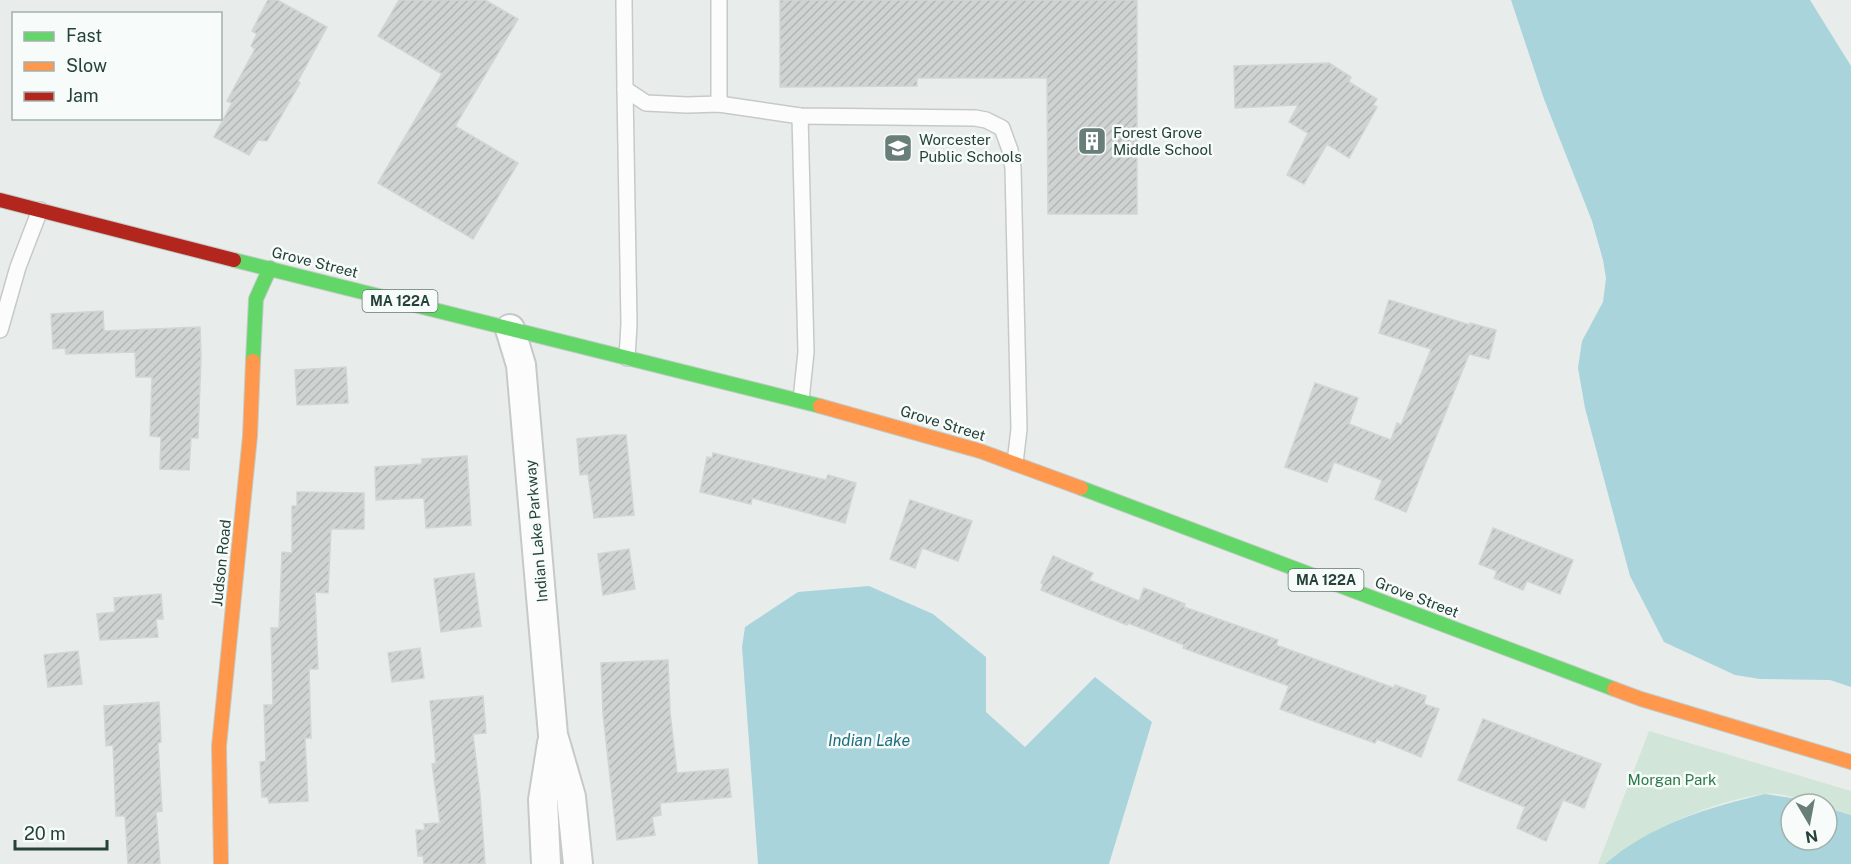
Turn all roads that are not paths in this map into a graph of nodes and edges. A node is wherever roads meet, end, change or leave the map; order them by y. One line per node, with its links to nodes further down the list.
1 (624, 0): 3 (lane)
2 (719, 0): 4 (lane)
3 (625, 89): 4 (lane); 11 (lane)
4 (719, 104): 5 (lane)
5 (800, 116): 12 (lane); 13 (lane)
6 (0, 200): 7 (main road, Grove Street / MA 122A)
7 (40, 210): 8 (main road, Grove Street / MA 122A); 10 (lane)
8 (270, 268): 9 (main road, Grove Street / MA 122A); 16 (main road, Judson Road)
9 (510, 328): 11 (main road, Grove Street / MA 122A); 14 (street, Indian Lake Parkway)
10 (0, 330)
11 (627, 358): 12 (main road, Grove Street / MA 122A)
12 (801, 400): 13 (main road, Grove Street / MA 122A)
13 (1015, 463): 15 (main road, Grove Street / MA 122A)
14 (553, 735): 17 (street, Indian Lake Parkway); 18 (street, Indian Lake Parkway)
15 (1851, 762)
16 (221, 864)
17 (546, 864)
18 (578, 864)

